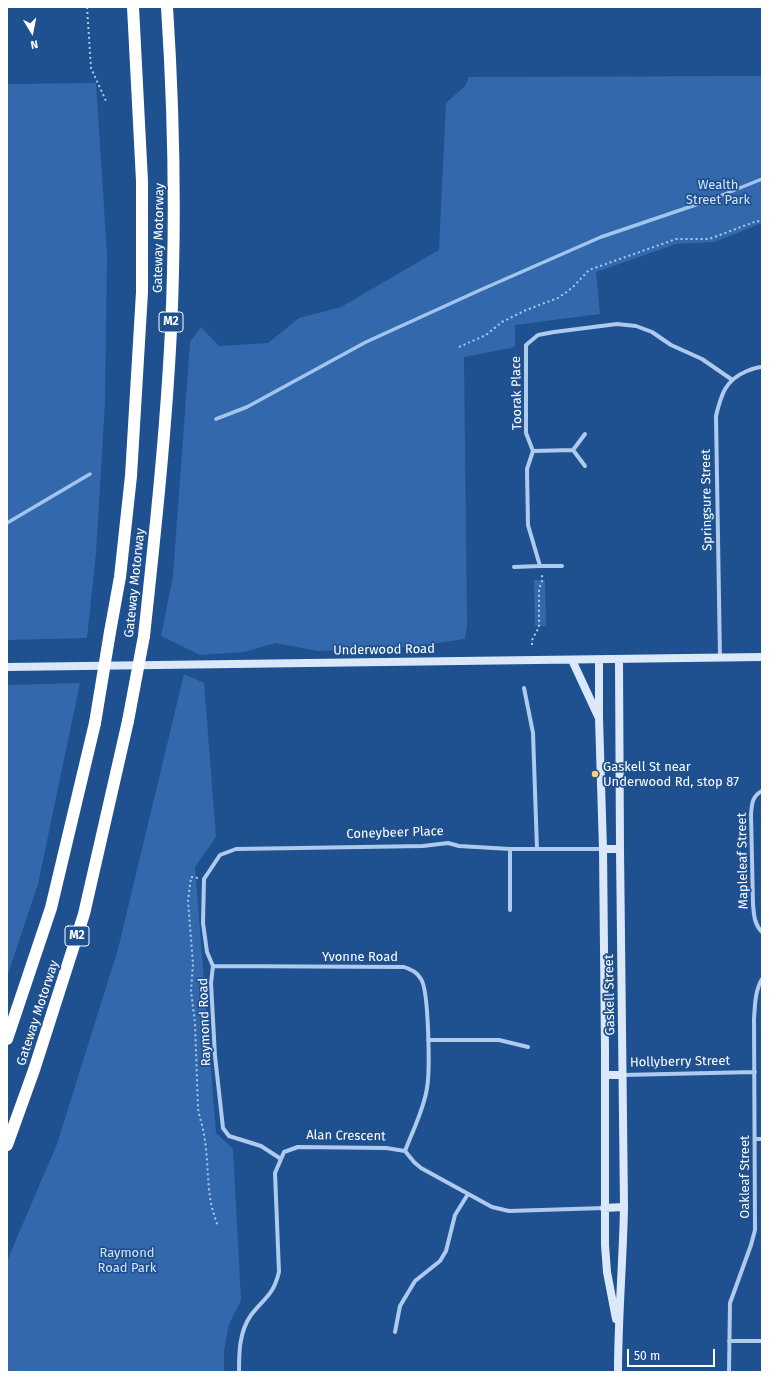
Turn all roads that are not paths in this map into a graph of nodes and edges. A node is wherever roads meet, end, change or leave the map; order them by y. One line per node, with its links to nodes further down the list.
1 (133, 7): 30 (highway, Gateway Motorway / M2, bridge)
2 (167, 7): 38 (highway, Gateway Motorway / M2, bridge)
3 (762, 367): 4 (street)
4 (731, 379): 7 (street, Toorak Place); 13 (street, Springsure Street)
5 (585, 434): 6 (street)
6 (573, 450): 7 (street); 8 (street)
7 (533, 451): 9 (street)
8 (585, 466)
9 (540, 566): 10 (street); 11 (street)
10 (562, 566)
11 (514, 567)
12 (762, 657): 13 (street, Underwood Road)
13 (720, 658): 16 (street, Underwood Road)
14 (572, 660): 15 (street, Underwood Road); 17 (street, Underwood Road); 19 (street, Gaskell Street)
15 (599, 660): 16 (street, Underwood Road); 19 (street, Gaskell Street)
16 (619, 660): 21 (street, Gaskell Street)
17 (7, 668)
18 (524, 688): 22 (street)
19 (599, 718): 23 (street, Gaskell Street)
20 (762, 791): 27 (street, Mapleleaf Street)
21 (620, 848): 23 (street, Coneybeer Place); 34 (street, Gaskell Street)
22 (537, 849): 23 (street, Coneybeer Place); 24 (street, Coneybeer Place)
23 (603, 849): 35 (street, Gaskell Street)
24 (510, 850): 25 (street, Coneybeer Place); 26 (street)
25 (204, 879): 28 (street, Raymond Road)
26 (510, 910)
27 (762, 932)
28 (214, 966): 31 (street, Yvonne Road); 40 (street, Raymond Road)
29 (762, 979): 33 (street, Oakleaf Street)
30 (7, 1039)
31 (428, 1040): 32 (street); 39 (street, Yvonne Road)
32 (528, 1047)
33 (755, 1072): 34 (street, Hollyberry Street); 36 (street, Oakleaf Street)
34 (622, 1074): 35 (street, Hollyberry Street); 42 (street, Gaskell Street)
35 (606, 1075): 43 (street, Gaskell Street)
36 (755, 1139): 37 (street); 46 (street, Oakleaf Street)
37 (762, 1139)
38 (7, 1145)
39 (405, 1151): 40 (street, Alan Crescent); 41 (street)
40 (281, 1159): 48 (street)
41 (468, 1194): 43 (street); 45 (street)
42 (624, 1207): 43 (street); 44 (street, Gaskell Street)
43 (604, 1208): 44 (street, Gaskell Street)
44 (618, 1330): 49 (street, Gaskell Street)
45 (395, 1332)
46 (729, 1341): 47 (street); 50 (street, Oakleaf Street)
47 (762, 1341)
48 (239, 1372)
49 (618, 1372)
50 (729, 1372)

